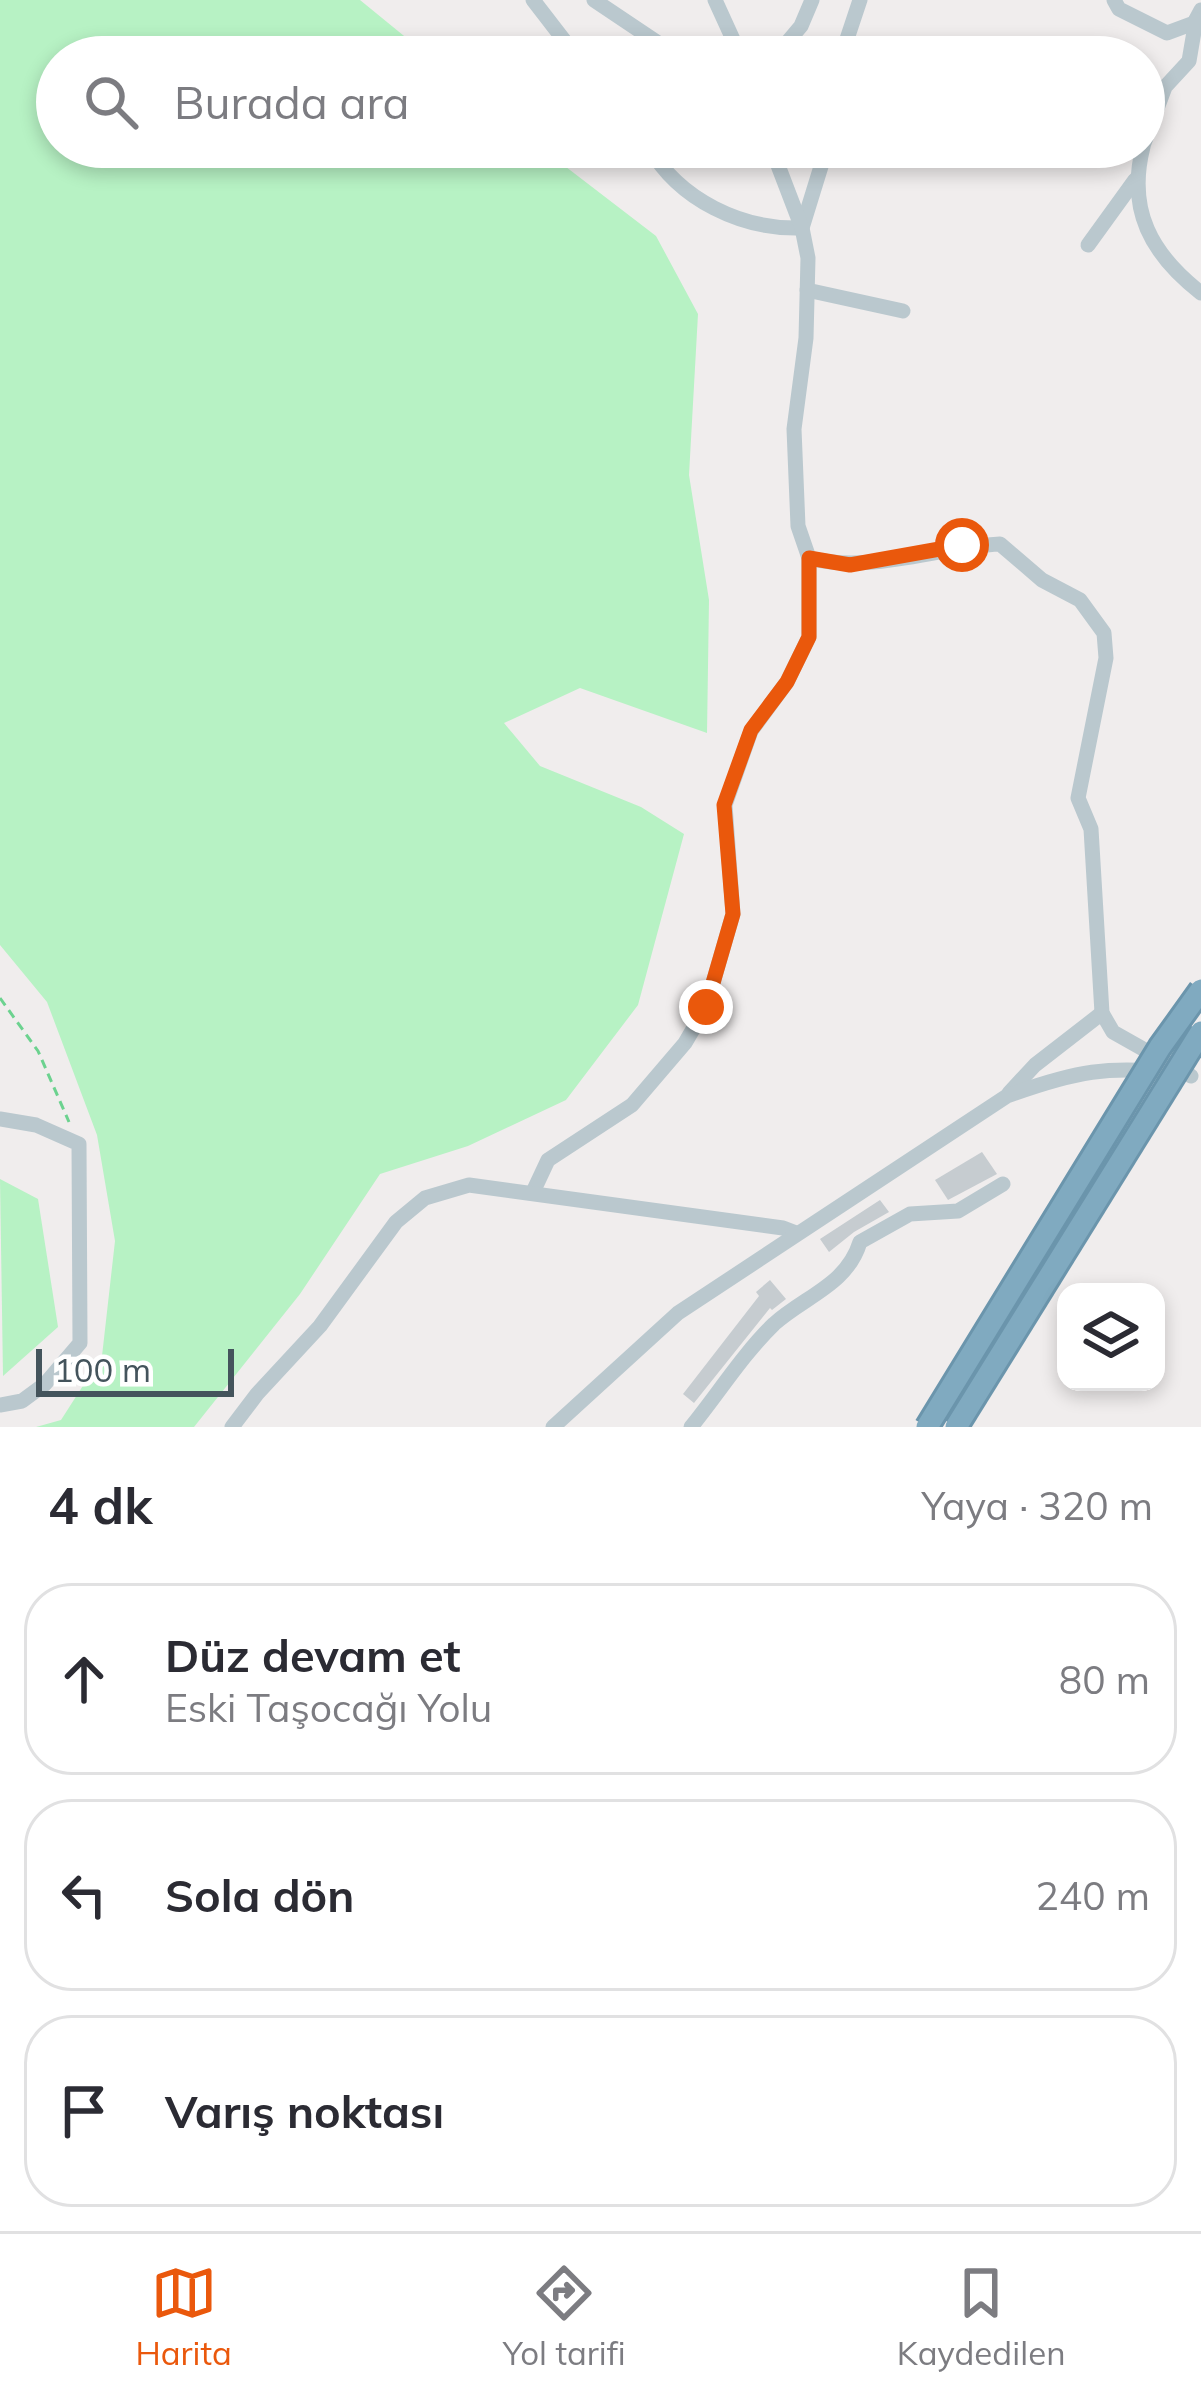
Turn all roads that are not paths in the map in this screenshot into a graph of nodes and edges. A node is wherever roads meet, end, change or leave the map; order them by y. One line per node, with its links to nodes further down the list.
1 (533, 0): 8 (street)
2 (594, 0): 9 (street)
3 (715, 0): 10 (street)
4 (812, 0): 11 (street)
5 (860, 0): 12 (street)
6 (1120, 4): 7 (street)
7 (1198, 15): 13 (street)
8 (559, 36)
9 (648, 36)
10 (731, 36)
11 (793, 36)
12 (849, 36)
13 (1165, 87)
14 (660, 168): 19 (street)
15 (778, 168): 19 (street)
16 (821, 168): 19 (street)
17 (1138, 168): 18 (street)
18 (1135, 180): 20 (street); 22 (street)
19 (802, 228): 21 (street)
20 (1088, 245)
21 (807, 290): 23 (street); 24 (street)
22 (1201, 293)
23 (903, 311)
24 (809, 558): 26 (street); 32 (street)
25 (1201, 990): 38 (highway, bridge)
26 (1102, 1013): 28 (street); 29 (street)
27 (1201, 1032): 39 (highway, bridge)
28 (1196, 1077): 29 (street)
29 (1007, 1096): 33 (street)
30 (0, 1119): 34 (street)
31 (1004, 1184): 37 (street)
32 (532, 1192): 33 (street); 35 (street)
33 (796, 1233): 36 (street)
34 (0, 1406)
35 (232, 1427)
36 (553, 1427)
37 (691, 1427)
38 (927, 1427)
39 (956, 1427)

